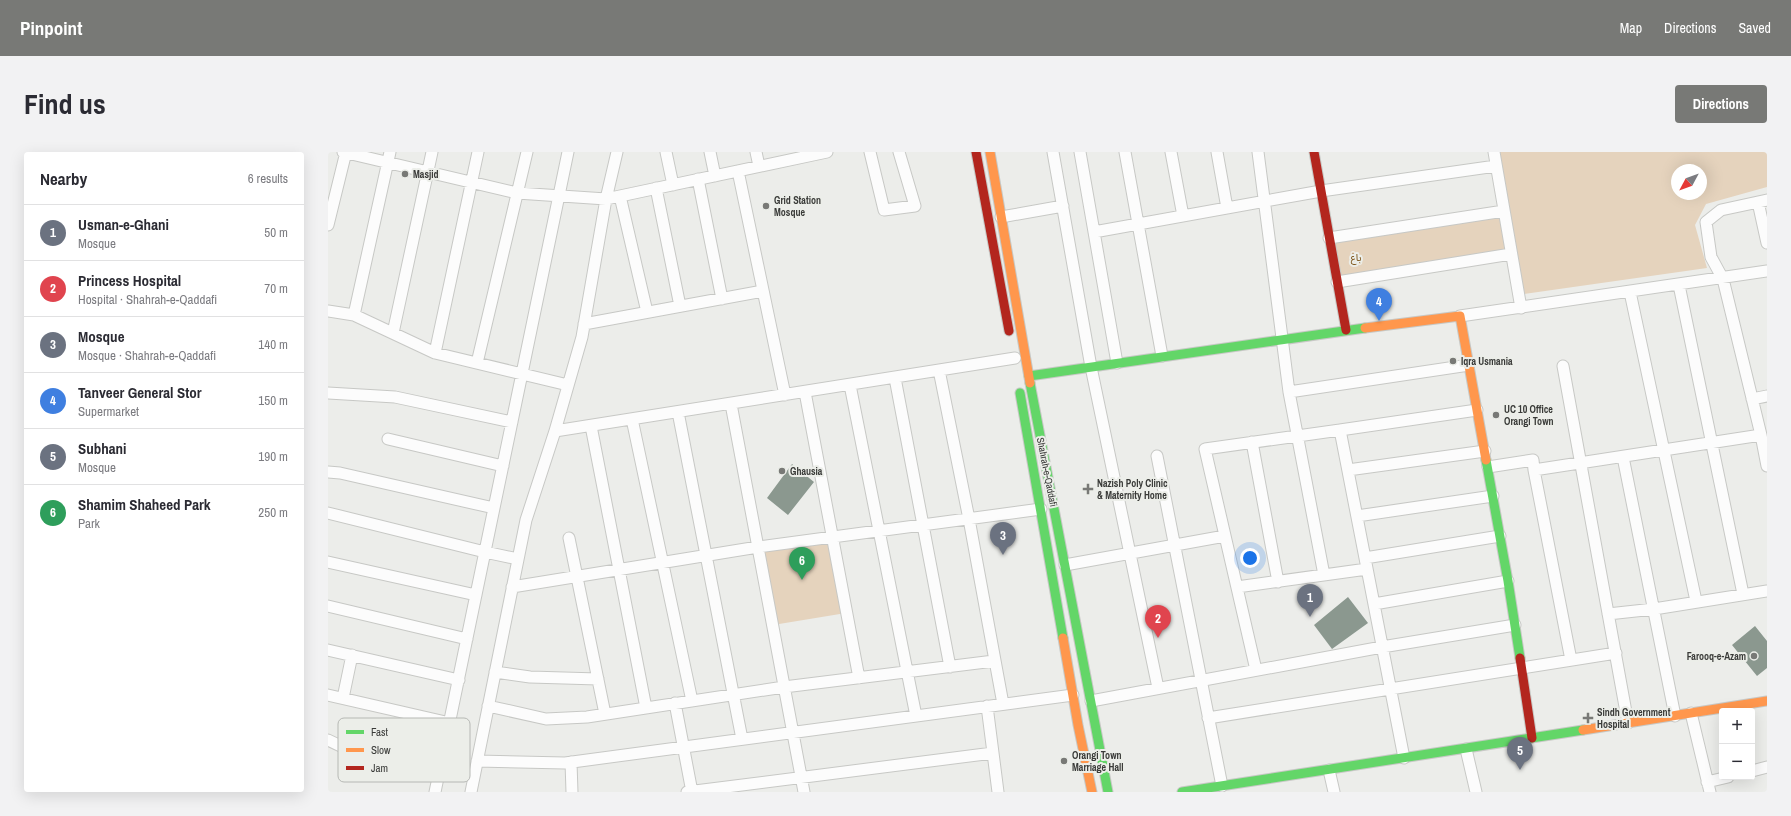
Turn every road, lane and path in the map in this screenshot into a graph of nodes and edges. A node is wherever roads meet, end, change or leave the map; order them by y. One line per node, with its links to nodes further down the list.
1 (345, 152): 24 (street); 47 (street)
2 (432, 152): 28 (street)
3 (478, 152): 31 (street)
4 (527, 152): 35 (street)
5 (568, 152): 36 (street)
6 (617, 152): 38 (street)
7 (666, 152): 32 (street)
8 (710, 152): 29 (street)
9 (756, 152): 25 (street)
10 (827, 152): 23 (street)
11 (870, 152): 12 (street)
12 (899, 152)
13 (976, 152): 70 (main road)
14 (990, 152): 44 (main road, Shahrah-e-Qaddafi)
15 (1053, 152): 41 (street)
16 (1080, 152): 48 (street)
17 (1125, 152): 46 (street)
18 (1172, 152): 45 (street)
19 (1217, 152): 42 (street)
20 (1258, 152): 39 (street)
21 (1314, 152): 34 (main road)
22 (1494, 152): 26 (street)
23 (804, 154): 25 (street)
24 (388, 157): 28 (street); 63 (street)
25 (759, 166): 27 (street)
26 (1496, 166): 34 (street); 43 (street)
27 (738, 171): 29 (street); 56 (street)
28 (428, 172): 31 (street); 67 (street)
29 (714, 176): 30 (street)
30 (698, 179): 32 (street); 58 (street)
31 (472, 182): 35 (street); 69 (street)
32 (673, 185): 33 (street)
33 (656, 188): 37 (street); 59 (street)
34 (1321, 191): 39 (street); 49 (main road)
35 (517, 193): 36 (street); 72 (street)
36 (560, 196): 38 (street); 78 (street)
37 (620, 196): 38 (street); 62 (street)
38 (606, 199): 65 (street)
39 (1265, 201): 42 (street); 68 (street)
40 (1762, 201): 50 (street); 53 (street)
41 (1063, 206): 44 (street); 76 (street)
42 (1227, 208): 45 (street)
43 (1504, 211): 49 (street); 51 (street)
44 (1001, 216): 79 (main road, Shahrah-e-Qaddafi)
45 (1183, 216): 46 (street)
46 (1138, 224): 48 (street); 71 (street)
47 (328, 225)
48 (1094, 232): 73 (street)
49 (1329, 238): 54 (main road)
50 (1767, 243)
51 (1512, 254): 54 (street); 60 (street)
52 (1767, 271): 53 (street)
53 (1723, 279): 55 (street); 89 (street)
54 (1337, 282): 66 (main road)
55 (1679, 285): 57 (street); 102 (street)
56 (763, 291): 58 (street); 87 (street)
57 (1630, 292): 60 (street); 103 (street)
58 (722, 299): 59 (street)
59 (680, 306): 62 (street)
60 (1521, 308): 64 (street)
61 (328, 311): 63 (street)
62 (647, 312): 65 (street)
63 (354, 316): 67 (street)
64 (1460, 316): 66 (main road); 74 (main road)
65 (584, 324): 82 (street)
66 (1346, 330): 68 (main road)
67 (392, 333): 69 (street)
68 (1282, 340): 71 (main road); 85 (street)
69 (435, 353): 72 (street)
70 (1014, 354): 77 (street)
71 (1162, 356): 73 (main road)
72 (477, 363): 78 (street)
73 (1117, 363): 76 (main road)
74 (1469, 365): 85 (street); 91 (main road)
75 (1564, 366): 107 (street)
76 (1092, 367): 79 (main road); 129 (street)
77 (939, 370): 80 (street); 119 (street)
78 (522, 374): 82 (street); 94 (street)
79 (1029, 376): 135 (main road, Shahrah-e-Qaddafi)
80 (895, 378): 83 (street); 120 (street)
81 (1018, 381): 116 (main road, Shahrah-e-Qaddafi)
82 (568, 385): 97 (street)
83 (850, 385): 84 (street); 121 (street)
84 (805, 392): 87 (street); 124 (street)
85 (1289, 392): 99 (street)
86 (328, 393): 94 (street)
87 (785, 395): 90 (street)
88 (1767, 396): 89 (street)
89 (1752, 399): 98 (street)
90 (731, 404): 92 (street); 127 (street)
91 (1477, 410): 96 (street); 104 (main road)
92 (678, 412): 93 (street); 130 (street)
93 (632, 419): 95 (street); 133 (street)
94 (512, 422): 108 (street)
95 (591, 426): 97 (street); 136 (street)
96 (1340, 430): 99 (street); 111 (street)
97 (555, 431): 131 (street)
98 (1761, 435): 102 (street); 109 (street)
99 (1296, 436): 101 (street); 137 (street)
100 (388, 439): 108 (street)
101 (1252, 442): 122 (street); 140 (street)
102 (1712, 443): 103 (street); 144 (street)
103 (1664, 450): 106 (street); 146 (street)
104 (1485, 451): 110 (main road); 111 (street)
105 (1157, 456): 126 (street)
106 (1623, 456): 107 (street); 149 (street)
107 (1580, 463): 112 (street); 150 (street)
108 (503, 466): 115 (street)
109 (1767, 466)
110 (1488, 467): 112 (street); 114 (main road)
111 (1348, 470): 118 (street)
112 (1534, 470): 157 (street)
113 (328, 472): 115 (street)
114 (1493, 496): 118 (street); 123 (main road)
115 (494, 508): 128 (street)
116 (1041, 510): 119 (street); 173 (main road, Shahrah-e-Qaddafi)
117 (328, 513): 128 (street)
118 (1357, 516): 134 (street)
119 (969, 519): 120 (street); 158 (street)
120 (923, 525): 121 (street); 159 (street)
121 (879, 531): 124 (street); 163 (street)
122 (1225, 536): 126 (street); 142 (street)
123 (1500, 536): 134 (street); 139 (main road)
124 (832, 537): 127 (street); 164 (street)
125 (569, 538): 138 (street)
126 (1174, 545): 129 (street); 167 (street)
127 (758, 547): 130 (street); 168 (street)
128 (485, 552): 131 (street); 145 (street)
129 (1130, 553): 135 (street); 169 (street)
130 (706, 555): 133 (street); 172 (street)
131 (518, 559): 141 (street)
132 (328, 562): 145 (street)
133 (663, 563): 136 (street); 176 (street)
134 (1366, 564): 137 (street); 147 (street)
135 (1065, 565): 175 (main road, Shahrah-e-Qaddafi)
136 (619, 570): 138 (street); 182 (street)
137 (1324, 575): 140 (street)
138 (577, 577): 141 (street); 165 (street)
139 (1508, 581): 147 (street); 151 (main road)
140 (1278, 582): 142 (street)
141 (512, 587): 162 (street)
142 (1237, 587): 161 (street)
143 (1767, 591): 144 (street)
144 (1743, 594): 146 (street)
145 (476, 595): 152 (street)
146 (1696, 601): 149 (street)
147 (1374, 604): 153 (street)
148 (328, 606): 152 (street)
149 (1654, 609): 150 (street); 186 (street)
150 (1608, 614): 155 (street)
151 (1515, 625): 153 (street); 160 (main road)
152 (467, 639): 166 (street)
153 (1382, 647): 161 (street); 170 (street)
154 (328, 650): 156 (street)
155 (1616, 653): 157 (street); 190 (street)
156 (352, 655): 166 (street); 174 (street)
157 (1572, 660): 160 (street)
158 (994, 661): 159 (street); 179 (street)
159 (950, 667): 163 (street)
160 (1521, 667): 170 (street); 192 (main road)
161 (1256, 670): 167 (street)
162 (495, 672): 165 (street); 180 (street)
163 (907, 672): 164 (street); 185 (street)
164 (859, 678): 168 (street)
165 (598, 679): 184 (street)
166 (459, 680): 188 (street)
167 (1200, 680): 169 (street); 189 (street)
168 (784, 687): 172 (street); 191 (street)
169 (1158, 688): 175 (street)
170 (1390, 688): 189 (street); 199 (street)
171 (328, 695): 174 (street)
172 (734, 695): 176 (street); 193 (street)
173 (1073, 695): 179 (street); 216 (main road, Shahrah-e-Qaddafi)
174 (343, 698): 187 (street)
175 (1091, 700): 217 (main road, Shahrah-e-Qaddafi)
176 (692, 701): 178 (street)
177 (1767, 701): 183 (main road)
178 (675, 703): 182 (street); 196 (street)
179 (1003, 704): 181 (street)
180 (488, 706): 184 (street); 200 (street)
181 (987, 706): 185 (street); 198 (street)
182 (646, 708): 184 (street)
183 (1691, 713): 186 (main road); 209 (street)
184 (605, 714)
185 (916, 716): 191 (street)
186 (1675, 716): 190 (main road)
187 (429, 718)
188 (451, 718)
189 (1208, 718): 208 (street)
190 (1628, 723): 192 (main road)
191 (793, 733): 193 (street); 205 (street)
192 (1532, 738): 197 (main road)
193 (742, 739): 196 (street)
194 (328, 740): 195 (street)
195 (338, 745)
196 (684, 747): 201 (street); 213 (street)
197 (1466, 748): 199 (main road); 220 (street)
198 (993, 753): 205 (street); 215 (street)
199 (1404, 758): 203 (main road)
200 (477, 761): 201 (street); 211 (street)
201 (571, 762): 212 (street)
202 (1767, 767): 204 (street)
203 (1329, 770): 208 (main road); 219 (street)
204 (1755, 770)
205 (801, 776): 213 (street); 214 (street)
206 (1722, 780): 209 (street)
207 (437, 782): 210 (street)
208 (1222, 786): 218 (main road)
209 (1708, 787)
210 (435, 792)
211 (471, 792)
212 (572, 792)
213 (690, 792)
214 (804, 792)
215 (998, 792)
216 (1092, 792)
217 (1108, 792)
218 (1182, 792)
219 (1334, 792)
220 (1476, 792)

